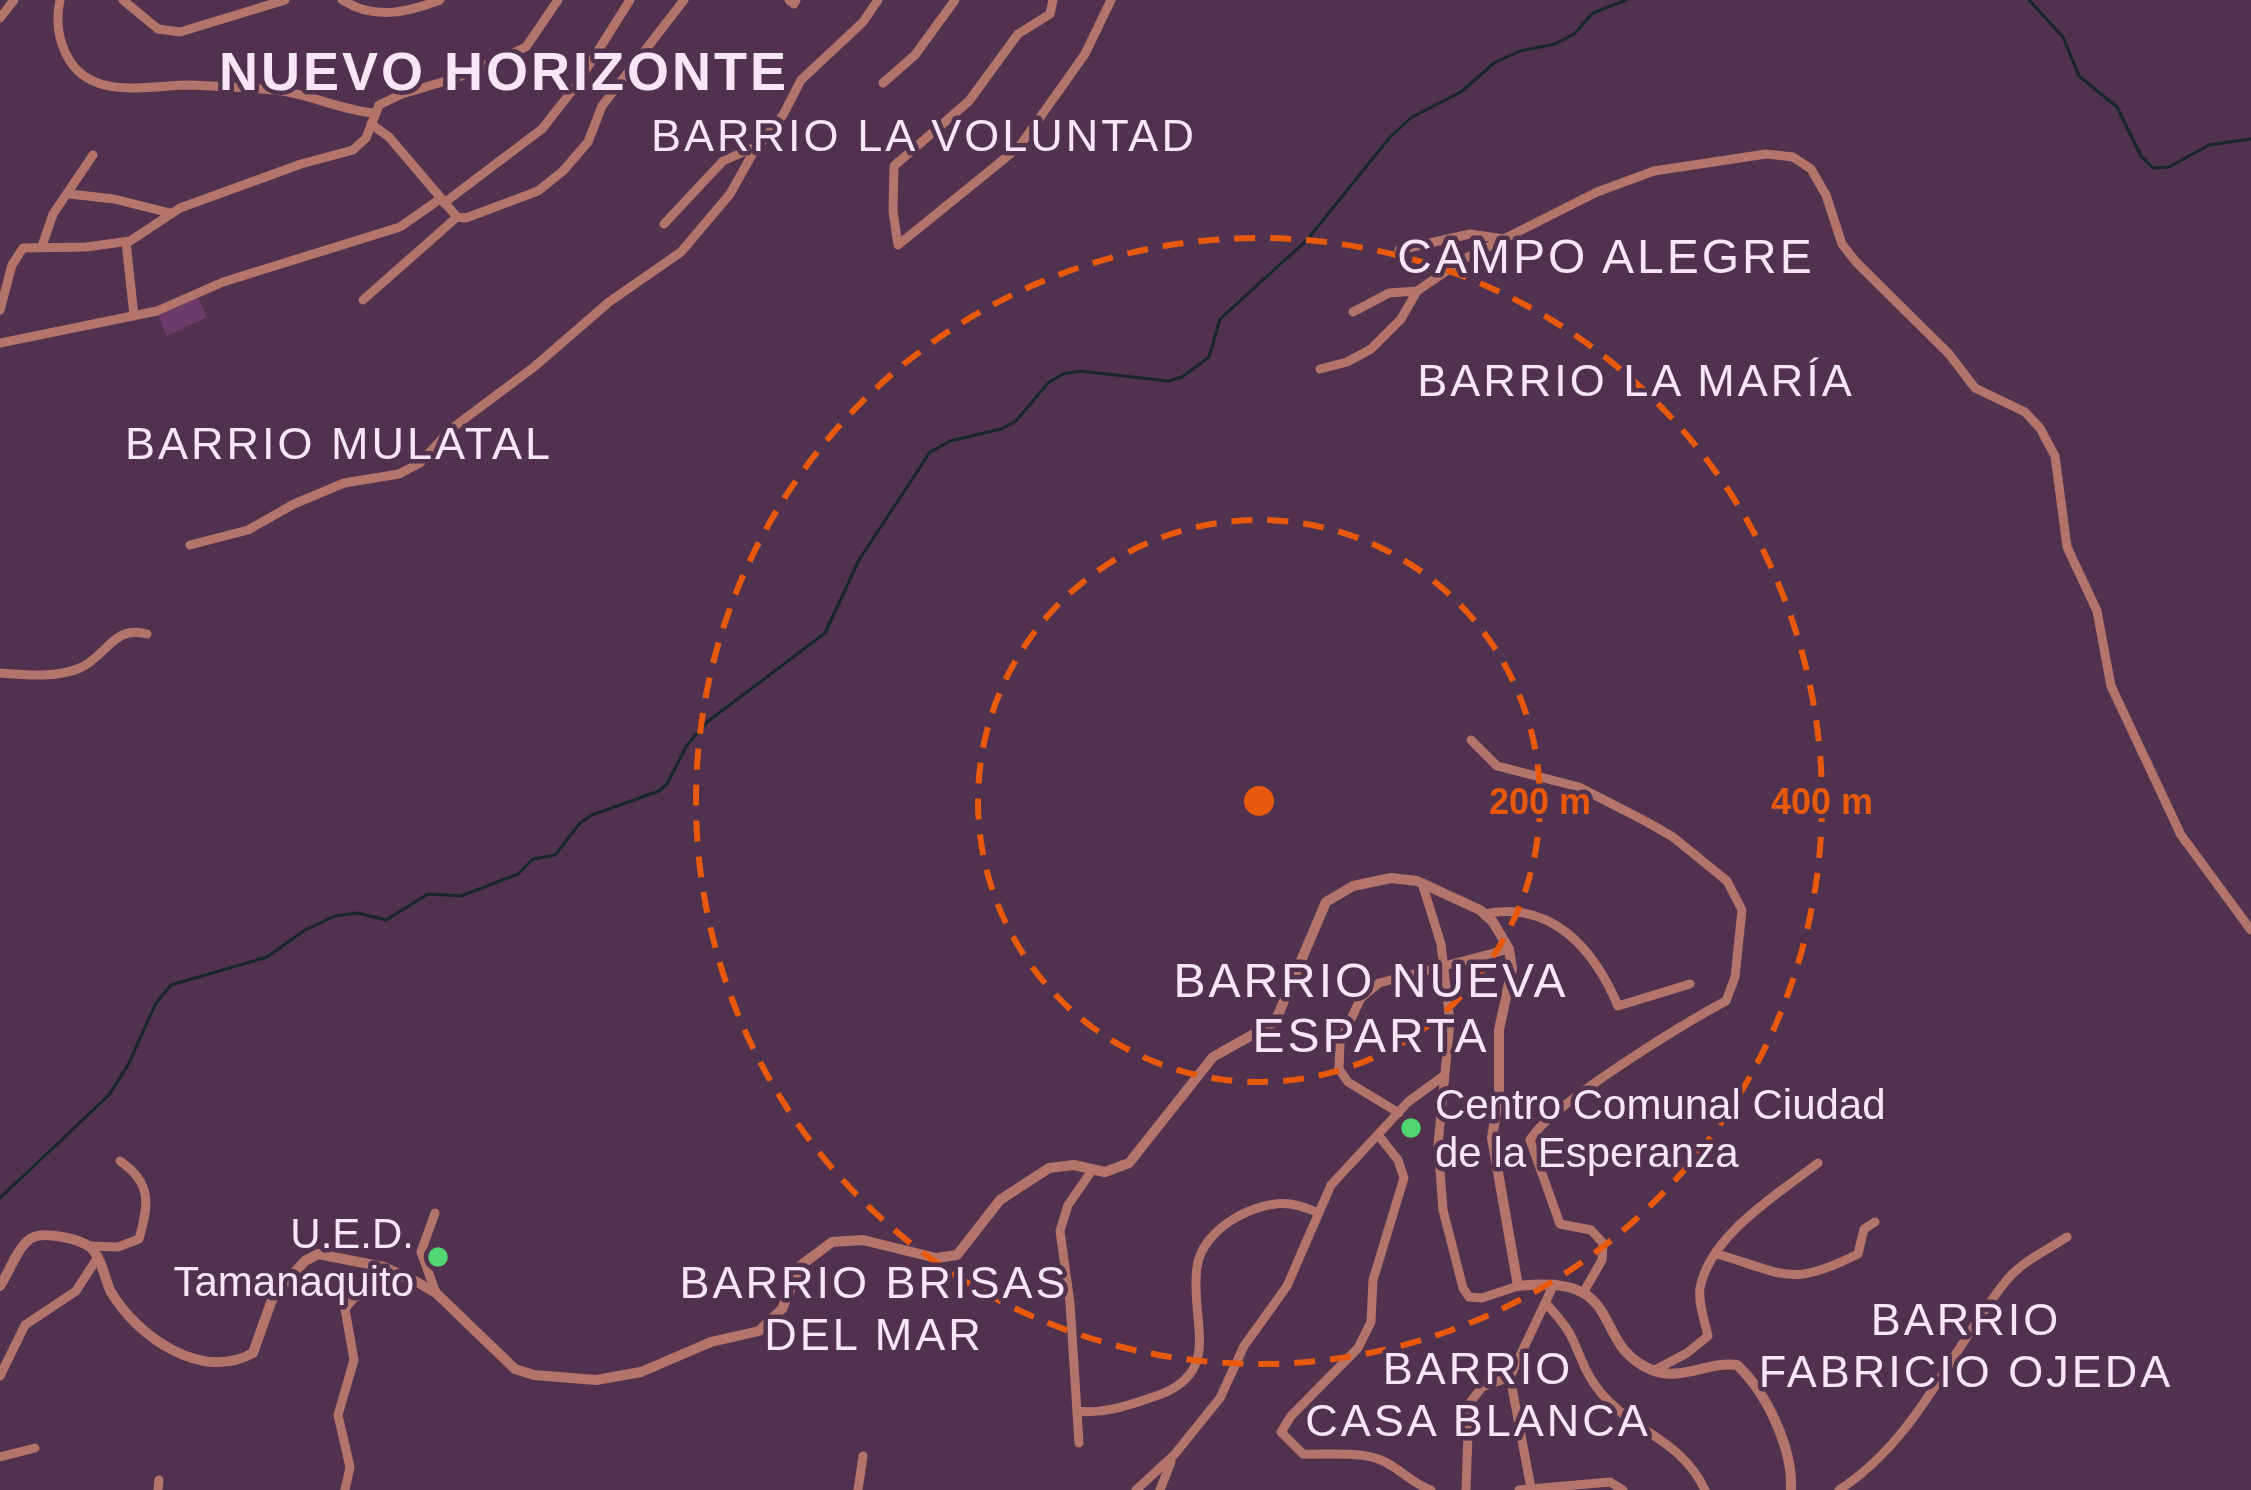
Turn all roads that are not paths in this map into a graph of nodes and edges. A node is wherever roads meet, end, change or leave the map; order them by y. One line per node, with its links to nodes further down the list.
1 (14, 0): 14 (street)
2 (60, 0): 16 (street)
3 (122, 0): 4 (street)
4 (285, 0)
5 (343, 0): 6 (street)
6 (440, 0)
7 (558, 0): 16 (street)
8 (630, 0): 20 (street)
9 (684, 0): 22 (street)
10 (878, 0): 17 (street)
11 (955, 0): 15 (street)
12 (1053, 0): 13 (street)
13 (1112, 0)
14 (0, 18)
15 (884, 83)
16 (372, 119): 20 (street); 21 (street)
17 (759, 146): 23 (street); 35 (street)
18 (93, 155): 19 (street)
19 (70, 194): 21 (street); 26 (street)
20 (442, 201): 22 (street); 32 (street)
21 (170, 213): 25 (street)
22 (458, 217): 29 (street)
23 (664, 224)
24 (1504, 239): 27 (street); 28 (street); 41 (street)
25 (126, 242): 26 (street); 32 (street)
26 (42, 246): 30 (street)
27 (1399, 250)
28 (1417, 291): 31 (street); 34 (street)
29 (363, 300)
30 (0, 310)
31 (1353, 312)
32 (134, 316): 33 (street)
33 (0, 343)
34 (1320, 368)
35 (190, 545)
36 (147, 634): 37 (street)
37 (0, 674)
38 (1471, 740): 62 (street)
39 (1422, 883): 40 (street); 43 (street); 50 (street)
40 (1484, 914): 42 (street); 44 (street)
41 (2251, 930)
42 (1509, 949): 43 (street); 60 (street)
43 (1443, 967): 45 (street); 46 (street)
44 (1690, 984)
45 (1442, 1077): 46 (street); 60 (street)
46 (1399, 1113): 47 (street)
47 (1379, 1136): 51 (street); 78 (street)
48 (120, 1161): 55 (street)
49 (1818, 1163): 56 (street)
50 (1093, 1169): 61 (street); 67 (street)
51 (1317, 1212): 67 (street); 70 (street)
52 (435, 1213): 61 (street)
53 (1875, 1222): 56 (street)
54 (2067, 1238): 84 (street)
55 (93, 1252): 57 (street); 59 (street); 65 (street)
56 (1717, 1254): 64 (street)
57 (405, 1276): 61 (street); 74 (street)
58 (1555, 1282): 60 (street); 62 (street); 63 (street)
59 (0, 1286)
60 (1518, 1286)
61 (436, 1293)
62 (1582, 1293): 64 (street)
63 (1546, 1303): 66 (street); 82 (street)
64 (1653, 1371): 83 (street)
65 (0, 1376)
66 (1510, 1377): 73 (street); 79 (street)
67 (1077, 1412): 68 (street)
68 (1079, 1443)
69 (35, 1448): 71 (street)
70 (1174, 1455): 76 (street); 77 (street)
71 (0, 1456)
72 (862, 1456): 75 (street)
73 (1532, 1488): 80 (street); 81 (street)
74 (345, 1490)
75 (858, 1490)
76 (1136, 1490)
77 (1160, 1490)
78 (1431, 1490)
79 (1466, 1490)
80 (1519, 1490)
81 (1622, 1490)
82 (1705, 1490)
83 (1791, 1490)
84 (1839, 1490)

